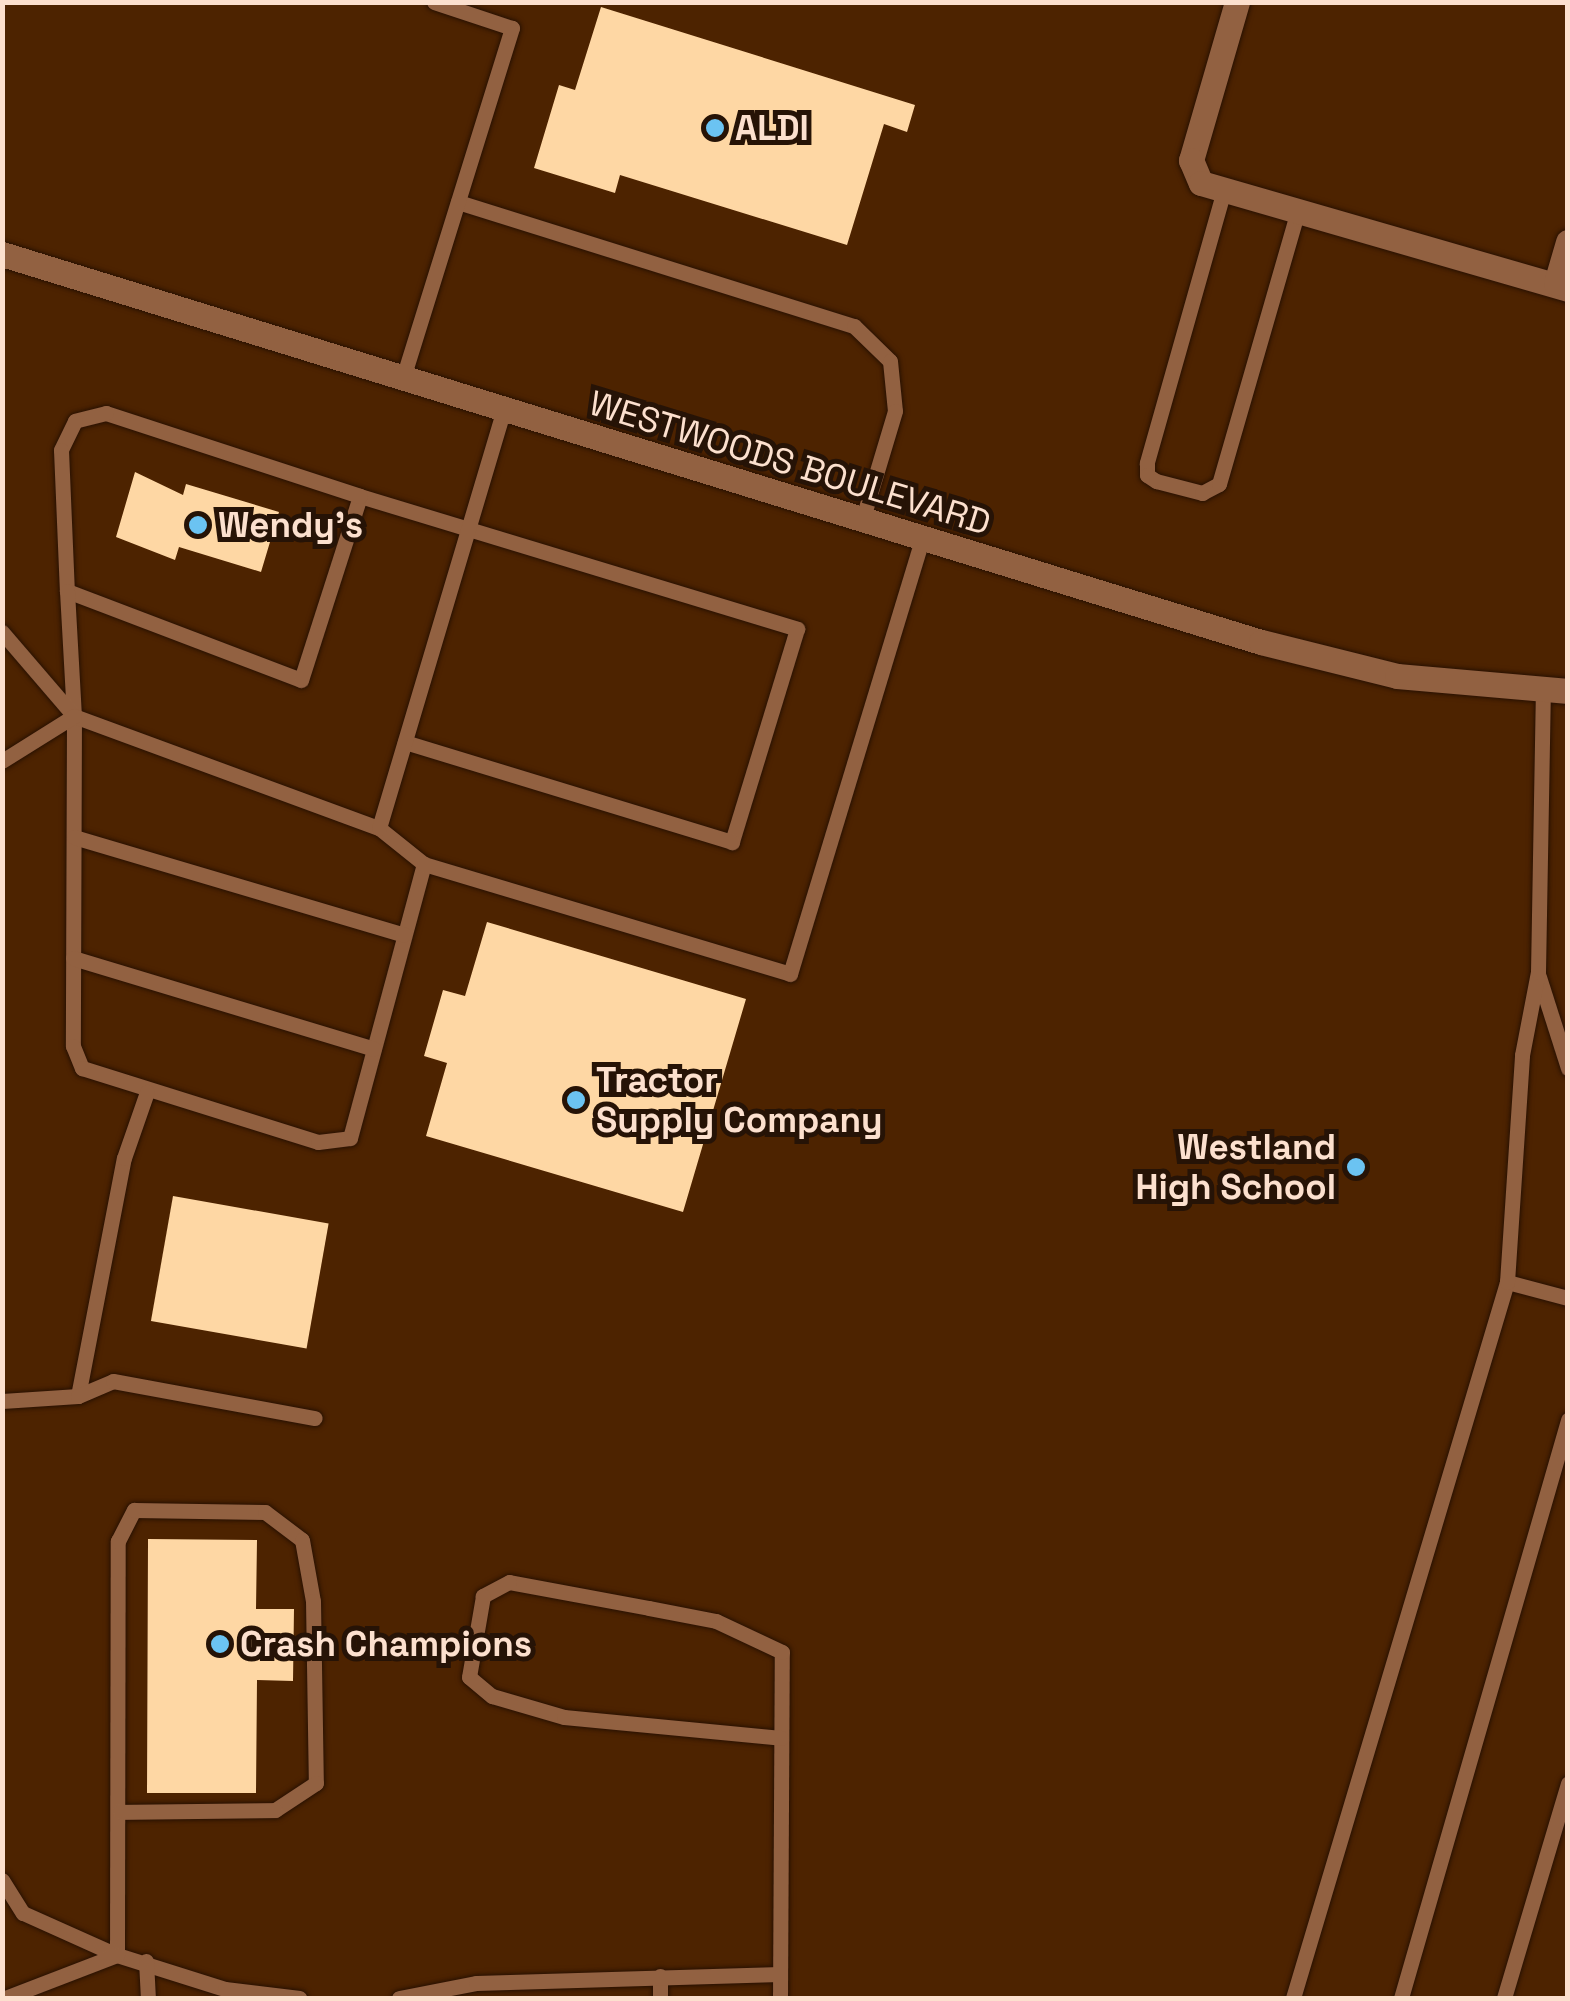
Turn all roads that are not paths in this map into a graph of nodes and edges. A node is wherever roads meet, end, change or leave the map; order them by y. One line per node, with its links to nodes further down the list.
1 (434, 2): 4 (lane)
2 (1237, 2): 3 (street)
3 (1224, 190): 5 (street); 5 (lane)
4 (458, 202): 9 (lane); 12 (lane)
5 (1298, 211): 8 (street)
6 (1568, 242): 8 (street)
7 (2, 254): 9 (street, WESTWOODS BOULEVARD)
8 (1562, 286)
9 (402, 382): 10 (street, WESTWOODS BOULEVARD)
10 (503, 412): 12 (street, WESTWOODS BOULEVARD); 13 (lane)
11 (360, 496): 13 (lane); 15 (lane); 15 (lane)
12 (862, 520): 14 (street, WESTWOODS BOULEVARD)
13 (468, 530): 19 (lane); 19 (lane)
14 (922, 539): 17 (street, WESTWOODS BOULEVARD); 23 (lane)
15 (66, 591): 18 (lane)
16 (2, 632): 18 (lane)
17 (1555, 691): 26 (lane)
18 (74, 716): 20 (lane); 21 (lane); 22 (lane)
19 (404, 742): 21 (lane)
20 (2, 761)
21 (379, 828): 23 (lane)
22 (74, 837): 24 (lane); 25 (lane)
23 (424, 864): 24 (lane)
24 (404, 934): 27 (lane)
25 (73, 958): 27 (lane); 29 (lane)
26 (1538, 972): 28 (lane); 30 (lane)
27 (374, 1049): 29 (lane)
28 (1568, 1068)
29 (147, 1092): 32 (lane)
30 (1507, 1282): 31 (lane); 51 (lane)
31 (1568, 1298)
32 (78, 1396): 33 (lane); 34 (lane)
33 (2, 1401)
34 (315, 1418)
35 (1568, 1420): 52 (lane)
36 (781, 1738): 36 (lane); 42 (lane)
37 (1568, 1784): 53 (lane)
38 (120, 1812): 38 (lane); 40 (lane)
39 (2, 1880): 40 (lane)
40 (117, 1955): 41 (lane); 44 (lane)
41 (146, 1961): 45 (lane); 46 (lane)
42 (780, 1974): 43 (lane); 50 (lane)
43 (660, 1976): 48 (lane); 49 (lane)
44 (5, 1998)
45 (148, 1998)
46 (299, 1998)
47 (399, 1998): 48 (lane)
48 (424, 1998)
49 (660, 1998)
50 (780, 1998)
51 (1293, 1998)
52 (1402, 1998)
53 (1504, 1998)

